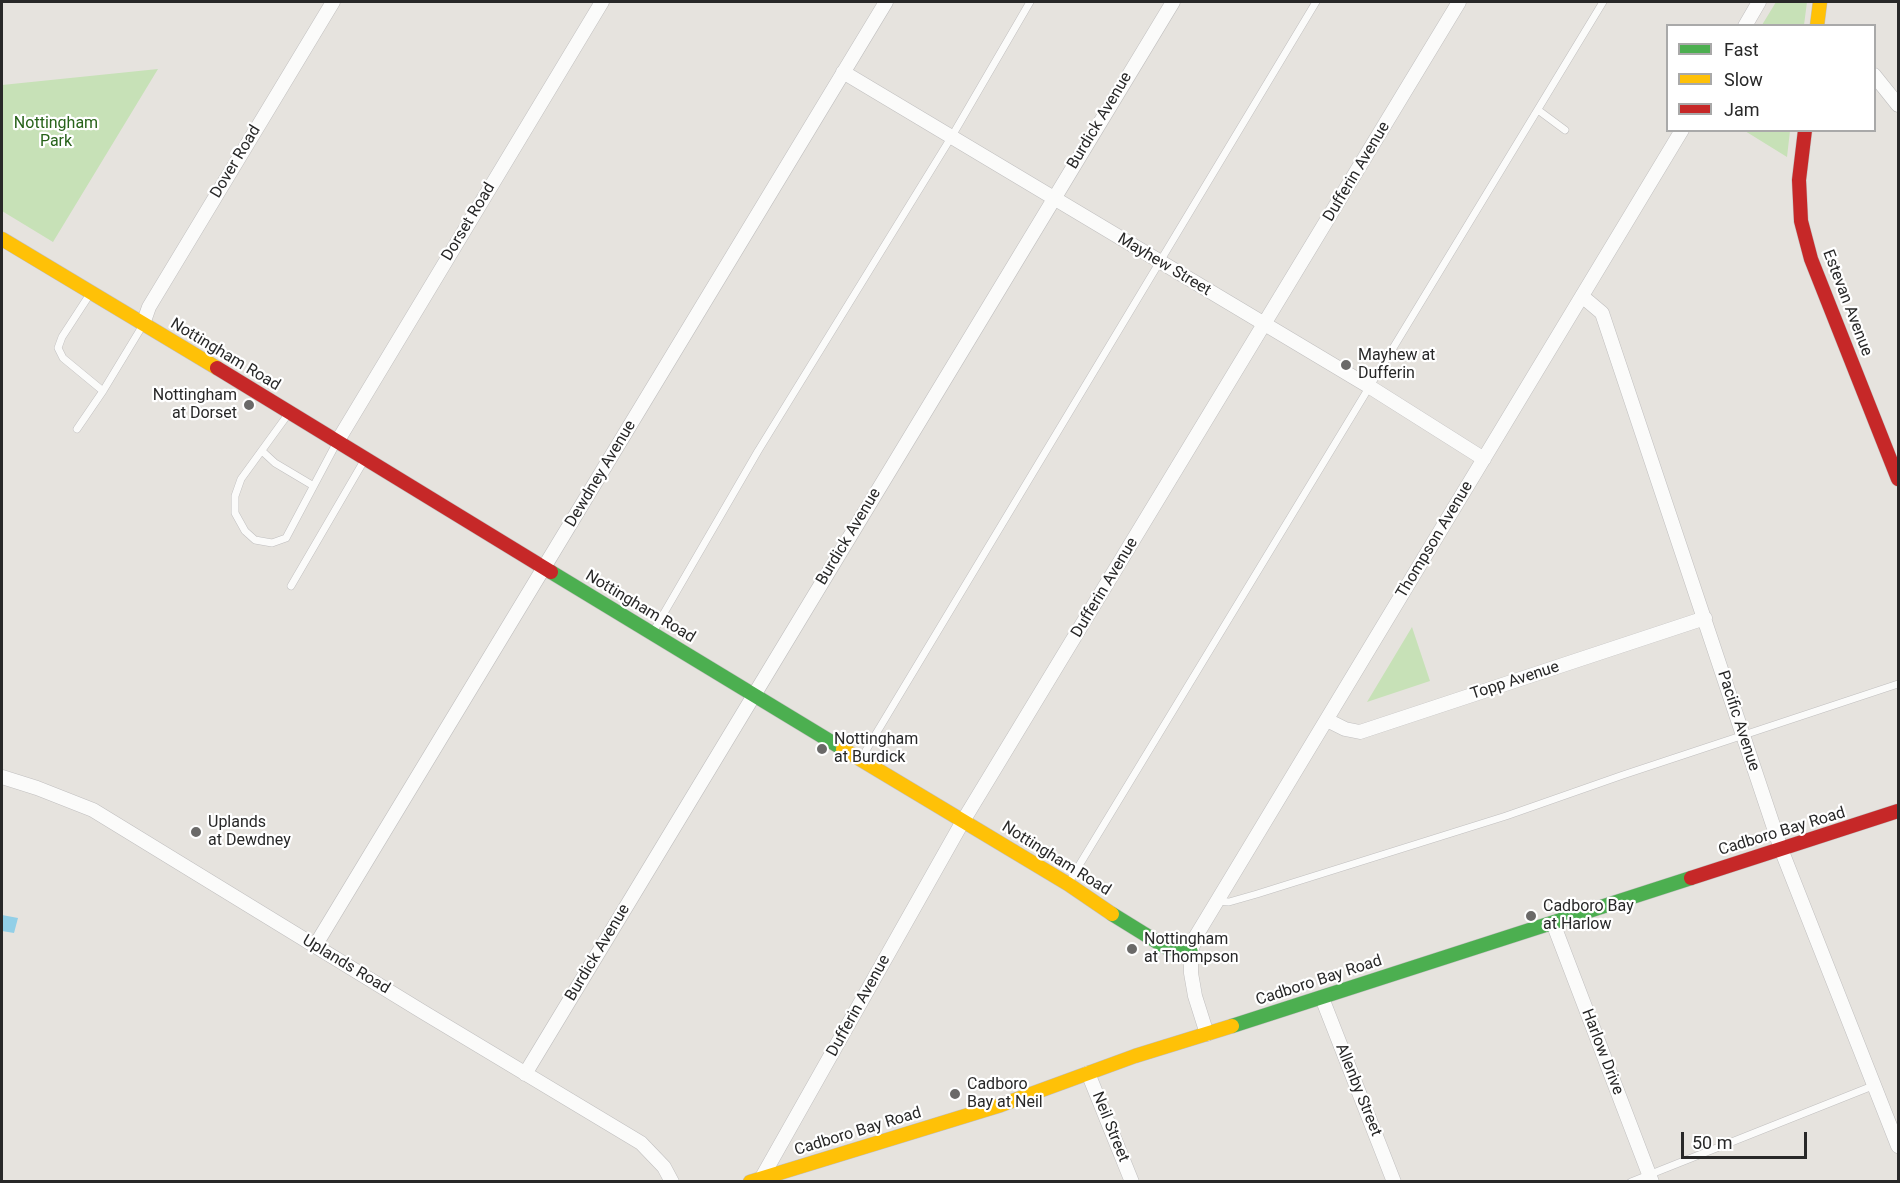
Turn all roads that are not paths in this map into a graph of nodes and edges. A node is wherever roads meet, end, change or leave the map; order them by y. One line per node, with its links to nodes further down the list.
1 (333, 2): 26 (street, Dover Road)
2 (602, 2): 32 (street, Dorset Road)
3 (886, 2): 13 (street, Dewdney Avenue)
4 (1030, 2): 20 (lane)
5 (1173, 2): 21 (street, Burdick Avenue)
6 (1316, 2): 23 (lane)
7 (1459, 2): 27 (street, Dufferin Avenue)
8 (1603, 2): 16 (lane)
9 (1759, 2): 11 (street)
10 (1820, 2): 12 (street)
11 (1746, 24)
12 (1817, 24)
13 (843, 72): 20 (street, Mayhew Street); 38 (street, Dewdney Avenue)
14 (1876, 76): 15 (street)
15 (1899, 105)
16 (1538, 110): 17 (lane); 28 (lane)
17 (1566, 130)
18 (1681, 132): 25 (street, Thompson Avenue)
19 (1805, 132): 36 (street, Estevan Avenue)
20 (951, 136): 21 (street, Mayhew Street); 41 (lane)
21 (1054, 197): 23 (street, Mayhew Street); 43 (street, Burdick Avenue)
22 (2, 239): 24 (street, Nottingham Road)
23 (1159, 262): 27 (street, Mayhew Street); 46 (lane)
24 (91, 293): 26 (street, Nottingham Road); 29 (lane)
25 (1583, 297): 35 (street, Thompson Avenue); 40 (street, Pacific Avenue)
26 (143, 324): 29 (lane); 30 (street, Nottingham Road)
27 (1265, 324): 28 (street, Mayhew Street); 49 (street, Dufferin Avenue)
28 (1370, 387): 35 (street, Mayhew Street); 51 (lane)
29 (103, 391): 31 (lane)
30 (289, 413): 32 (street, Nottingham Road); 33 (lane)
31 (76, 429)
32 (337, 442): 34 (street, Nottingham Road); 37 (lane)
33 (262, 451): 37 (lane); 37 (lane)
34 (366, 459): 38 (street, Nottingham Road); 39 (lane)
35 (1484, 459): 44 (street, Thompson Avenue)
36 (1899, 480)
37 (312, 486)
38 (544, 569): 41 (street, Nottingham Road); 54 (street, Dewdney Avenue)
39 (291, 586)
40 (1705, 618): 44 (street, Topp Avenue); 45 (street, Pacific Avenue)
41 (651, 634): 43 (street, Nottingham Road)
42 (1899, 684): 45 (lane)
43 (754, 695): 46 (street, Nottingham Road); 59 (street, Burdick Avenue)
44 (1327, 720): 52 (street, Thompson Avenue)
45 (1743, 736): 50 (street, Pacific Avenue); 52 (lane)
46 (861, 759): 49 (street, Nottingham Road)
47 (2, 777): 54 (street, Uplands Road)
48 (1899, 811): 50 (street, Cadboro Bay Road)
49 (963, 821): 51 (street, Nottingham Road); 63 (street, Dufferin Avenue)
50 (1780, 849): 53 (street, Cadboro Bay Road); 60 (street, Pacific Avenue)
51 (1068, 884): 55 (street, Nottingham Road)
52 (1216, 901): 55 (street, Thompson Avenue)
53 (1553, 923): 56 (street, Cadboro Bay Road); 62 (street, Harlow Drive)
54 (315, 946): 59 (street, Uplands Road)
55 (1191, 951): 57 (street)
56 (1322, 998): 57 (street, Cadboro Bay Road); 66 (street, Allenby Street)
57 (1207, 1034): 58 (street, Cadboro Bay Road)
58 (1088, 1073): 63 (street, Cadboro Bay Road); 65 (street, Neil Street)
59 (525, 1074): 64 (street, Uplands Road)
60 (1875, 1085): 61 (street, Pacific Avenue); 62 (lane)
61 (1899, 1146)
62 (1650, 1178): 67 (lane)
63 (758, 1181)
64 (672, 1182)
65 (1132, 1182)
66 (1394, 1182)
67 (1631, 1182)

